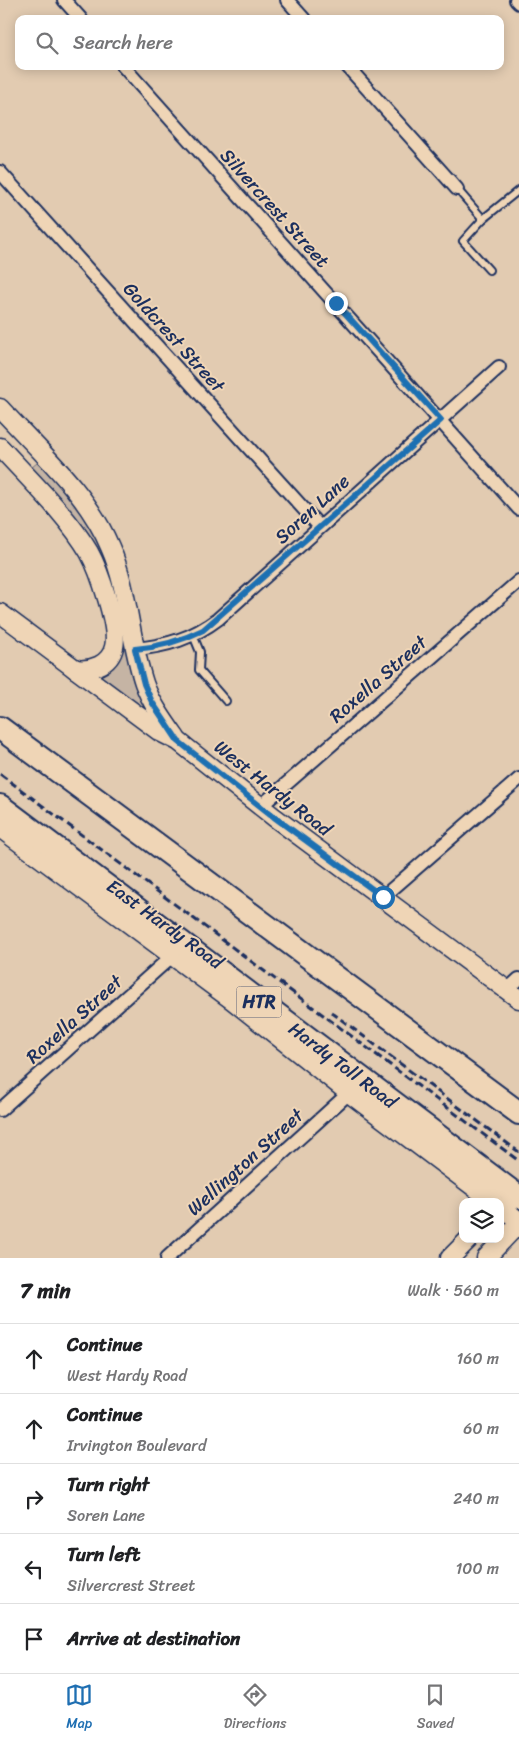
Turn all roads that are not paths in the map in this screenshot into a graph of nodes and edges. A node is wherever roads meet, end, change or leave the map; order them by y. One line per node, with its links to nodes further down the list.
1 (64, 0): 5 (street)
2 (287, 0): 6 (street)
3 (516, 0): 4 (street)
4 (519, 3)
5 (77, 15)
6 (300, 15)
7 (127, 70): 16 (street, Silvercrest Street)
8 (351, 70): 10 (street)
9 (0, 172): 21 (street, Goldcrest Street)
10 (457, 189): 12 (lane)
11 (519, 190): 12 (lane)
12 (483, 219): 13 (lane)
13 (489, 270)
14 (500, 367): 16 (street, Soren Lane)
15 (0, 408): 17 (main road)
16 (441, 420): 20 (street, Silvercrest Street); 21 (street, Soren Lane)
17 (31, 443): 19 (main road); 22 (main road)
18 (0, 447): 19 (main road)
19 (12, 461): 23 (main road)
20 (519, 509)
21 (320, 527): 26 (street, Soren Lane)
22 (117, 565): 23 (main road); 27 (main road)
23 (98, 571): 28 (main road)
24 (519, 581): 34 (street, Roxella Street)
25 (0, 613): 28 (main road, West Hardy Road)
26 (193, 635): 27 (street, Soren Lane); 29 (lane)
27 (135, 649): 31 (main road)
28 (75, 669): 31 (main road, West Hardy Road)
29 (226, 701)
30 (0, 728): 41 (highway)
31 (178, 741): 34 (main road, West Hardy Road)
32 (519, 779): 36 (street)
33 (0, 806): 42 (highway, Hardy Toll Road / HTR)
34 (261, 806): 36 (main road, West Hardy Road)
35 (0, 828): 37 (main road, East Hardy Road)
36 (383, 897): 38 (main road, West Hardy Road)
37 (172, 956): 39 (main road, East Hardy Road); 40 (street, Roxella Street)
38 (515, 989)
39 (349, 1093): 43 (main road, East Hardy Road); 47 (street, Wellington Street)
40 (0, 1110)
41 (519, 1113)
42 (519, 1197)
43 (489, 1198)
44 (504, 1209): 45 (main road)
45 (519, 1222): 49 (main road)
46 (465, 1243): 48 (main road)
47 (167, 1258)
48 (450, 1258)
49 (486, 1258)

